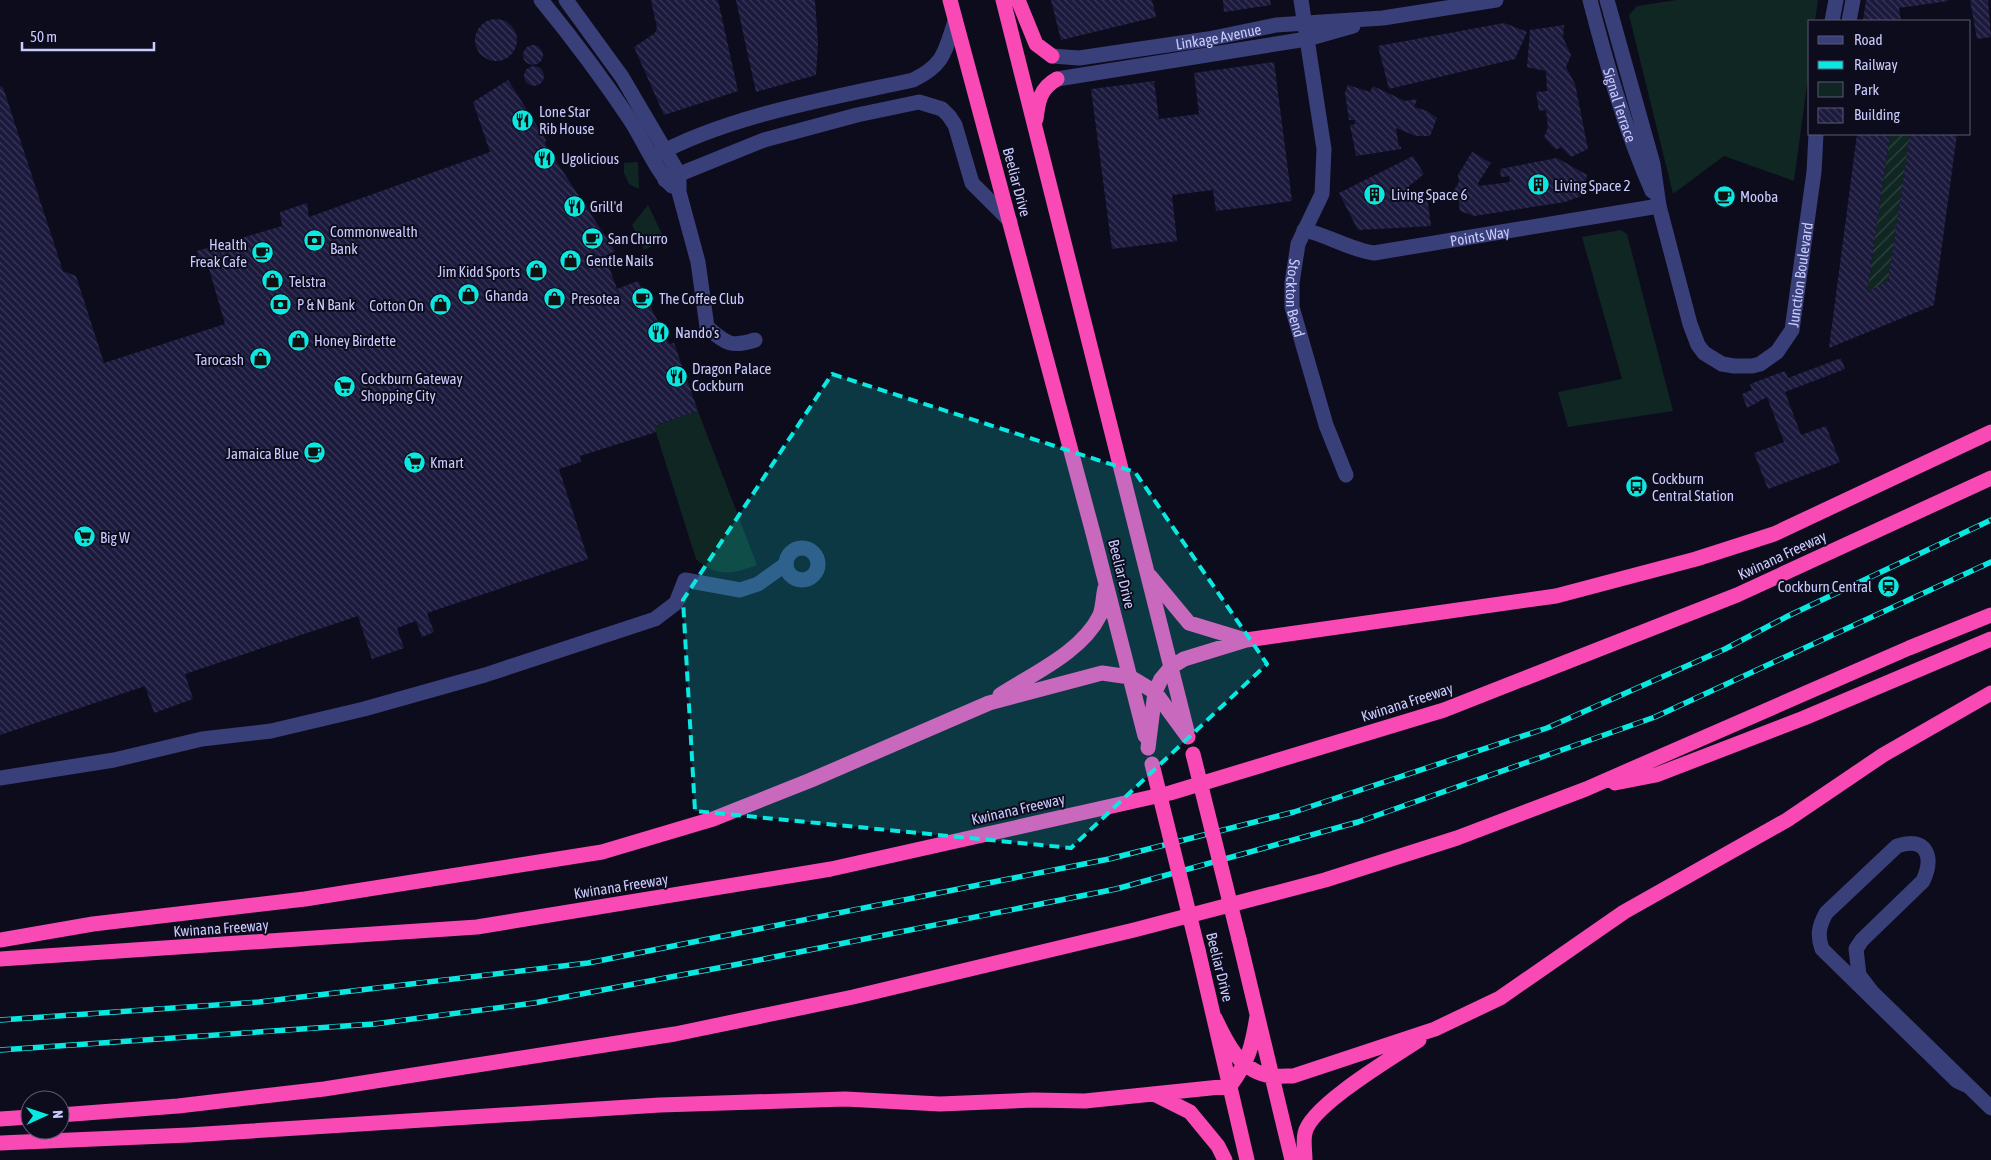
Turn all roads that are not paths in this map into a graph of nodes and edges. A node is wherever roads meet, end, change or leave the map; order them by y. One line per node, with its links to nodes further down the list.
1 (541, 0): 23 (street)
2 (566, 0): 23 (street)
3 (950, 0): 15 (highway, Beeliar Drive)
4 (1003, 0): 20 (highway, Beeliar Drive)
5 (1018, 0): 18 (highway)
6 (1302, 0): 16 (street, Stockton Bend)
7 (1496, 0): 12 (street, Linkage Avenue)
8 (1590, 0): 26 (street, Signal Terrace)
9 (1607, 0): 26 (street, Signal Terrace)
10 (1836, 0): 13 (street)
11 (1853, 0): 14 (street)
12 (1383, 18): 16 (street, Linkage Avenue); 17 (street, Linkage Avenue)
13 (1832, 20)
14 (1849, 20)
15 (955, 22): 23 (street); 27 (highway, Beeliar Drive)
16 (1305, 24): 17 (street, Stockton Bend); 18 (street, Linkage Avenue)
17 (1307, 39): 19 (street, Linkage Avenue); 28 (street, Stockton Bend)
18 (1052, 56)
19 (1057, 79): 20 (highway)
20 (1035, 127): 35 (highway, Beeliar Drive)
21 (1816, 135): 24 (street, Junction Boulevard)
22 (1826, 135): 24 (street, Junction Boulevard)
23 (660, 153): 25 (street)
24 (1814, 172): 30 (street, Junction Boulevard)
25 (672, 176): 27 (street); 29 (street)
26 (1659, 206): 28 (street, Points Way); 30 (street, Signal Terrace)
27 (1010, 221): 36 (highway, Beeliar Drive)
28 (1304, 230): 32 (street, Stockton Bend)
29 (755, 340)
30 (1760, 364)
31 (1991, 432): 39 (highway)
32 (1346, 475)
33 (1991, 478): 50 (highway, Kwinana Freeway)
34 (789, 570): 47 (street)
35 (1147, 573): 39 (highway); 40 (highway, Beeliar Drive)
36 (1106, 582): 41 (highway, Beeliar Drive); 44 (highway)
37 (1991, 615): 48 (highway)
38 (1991, 639): 48 (highway)
39 (1246, 640): 40 (highway)
40 (1171, 667): 42 (highway); 45 (highway, Beeliar Drive)
41 (1130, 677): 42 (highway); 44 (highway); 46 (highway, Beeliar Drive)
42 (1155, 692): 45 (highway); 46 (highway)
43 (1991, 693): 53 (highway)
44 (989, 703): 49 (highway)
45 (1188, 737): 51 (highway, Beeliar Drive, bridge)
46 (1148, 748): 52 (highway, Beeliar Drive, bridge)
47 (0, 778)
48 (1586, 789): 60 (highway)
49 (0, 940)
50 (0, 959)
51 (1257, 1016): 54 (highway); 55 (highway, Beeliar Drive)
52 (1215, 1018): 54 (highway); 56 (highway, Beeliar Drive)
53 (1435, 1029): 55 (highway); 67 (highway)
54 (1246, 1065): 55 (highway); 56 (highway)
55 (1270, 1076): 66 (highway, Beeliar Drive)
56 (1230, 1086): 58 (highway); 65 (highway, Beeliar Drive)
57 (1968, 1086): 57 (street); 59 (street)
58 (1154, 1094): 63 (highway); 64 (highway)
59 (1991, 1108)
60 (70, 1114)
61 (20, 1118): 62 (highway)
62 (0, 1120)
63 (0, 1143)
64 (1226, 1160)
65 (1247, 1160)
66 (1292, 1160)
67 (1305, 1160)

